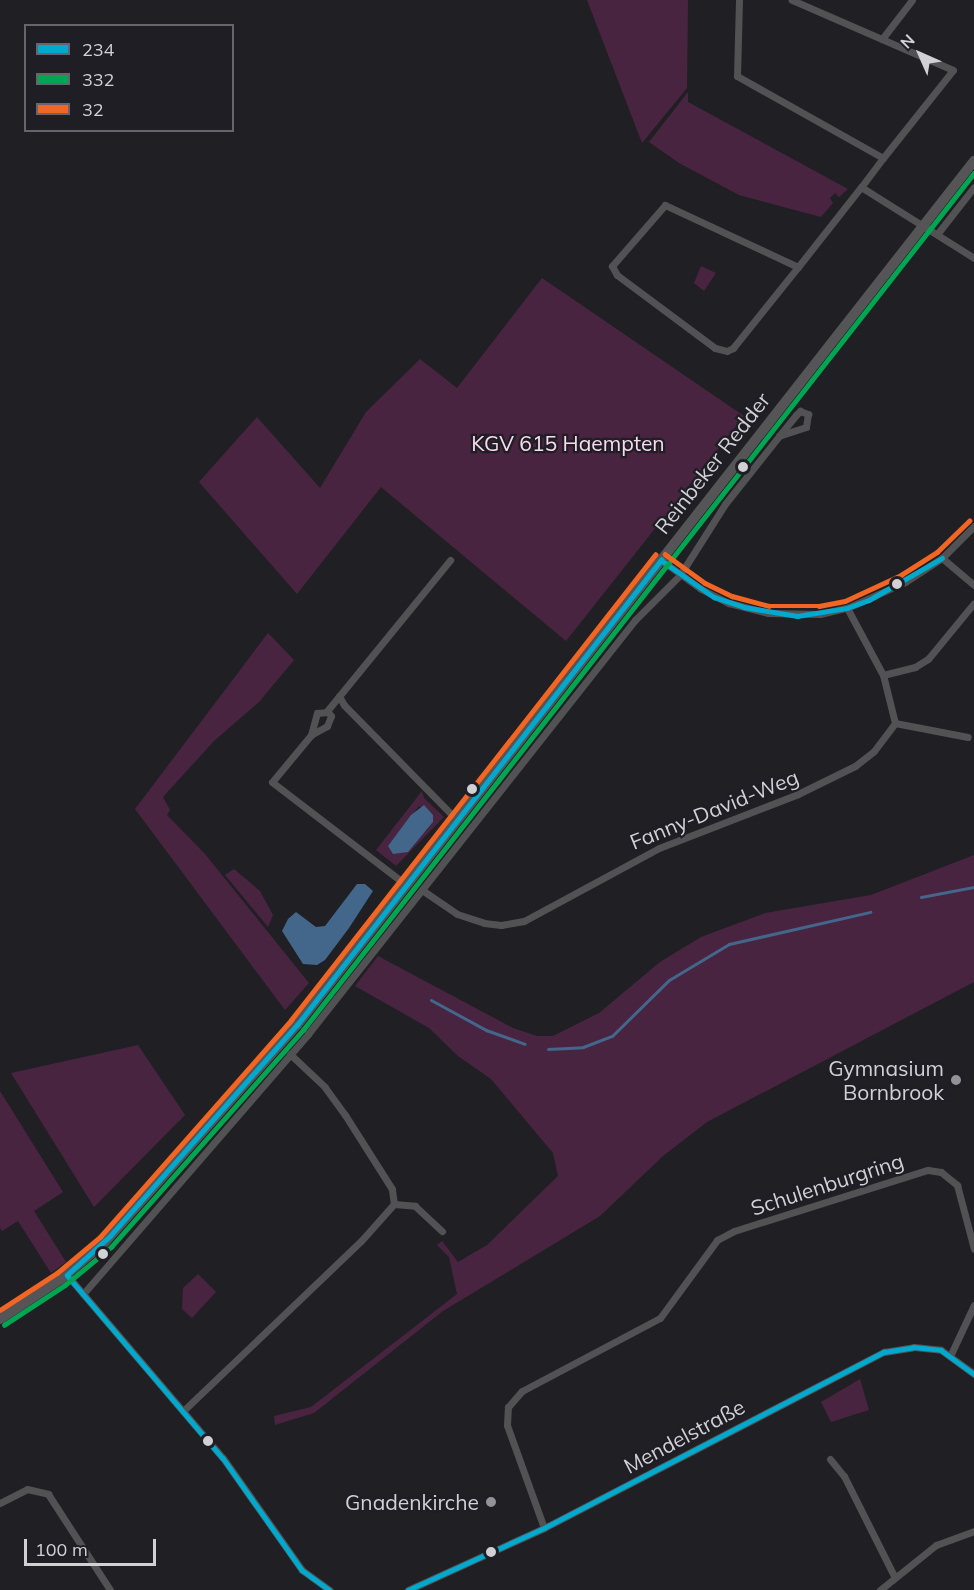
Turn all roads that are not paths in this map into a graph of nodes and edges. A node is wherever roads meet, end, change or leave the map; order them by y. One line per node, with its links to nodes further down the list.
1 (739, 0): 5 (street)
2 (792, 0): 4 (street)
3 (912, 0): 4 (street)
4 (882, 39): 5 (street)
5 (883, 159): 7 (street)
6 (974, 161): 9 (main road, Reinbeker Redder)
7 (861, 187): 9 (street); 12 (street)
8 (974, 187): 10 (street)
9 (924, 225): 10 (street); 17 (main road, Reinbeker Redder)
10 (938, 233): 11 (street)
11 (974, 258)
12 (798, 267): 12 (street)
13 (779, 436): 13 (street, Reinbeker Redder); 18 (street, Reinbeker Redder)
14 (974, 526): 15 (street)
15 (942, 558): 19 (street); 21 (street)
16 (450, 560): 23 (street)
17 (661, 560): 18 (street); 28 (main road, Reinbeker Redder)
18 (680, 575): 21 (street); 30 (street, Reinbeker Redder)
19 (974, 585)
20 (974, 603): 22 (street)
21 (847, 608): 22 (street)
22 (883, 675): 25 (street)
23 (339, 696): 24 (street); 28 (street)
24 (327, 711): 26 (street); 26 (street)
25 (895, 723): 27 (street); 30 (street, Fanny-David-Weg)
26 (310, 735): 29 (street)
27 (968, 737)
28 (457, 820): 29 (main road, Reinbeker Redder)
29 (406, 885): 35 (main road, Reinbeker Redder)
30 (422, 890): 31 (street, Reinbeker Redder)
31 (290, 1054): 32 (street); 36 (street, Reinbeker Redder)
32 (394, 1204): 33 (street); 41 (street)
33 (442, 1231)
34 (974, 1249): 44 (street, Schulenburgring)
35 (67, 1275): 36 (street); 38 (main road, Reinbeker Redder)
36 (83, 1294): 41 (street)
37 (974, 1305): 39 (street)
38 (0, 1319)
39 (951, 1354): 40 (street, Mendelstraße); 44 (street, Mendelstraße)
40 (974, 1374)
41 (183, 1411): 48 (street)
42 (830, 1459): 46 (street)
43 (0, 1503): 47 (street)
44 (544, 1528): 49 (street, Mendelstraße)
45 (974, 1531): 46 (street)
46 (894, 1576): 50 (street)
47 (110, 1590)
48 (330, 1590)
49 (408, 1590)
50 (880, 1590)

